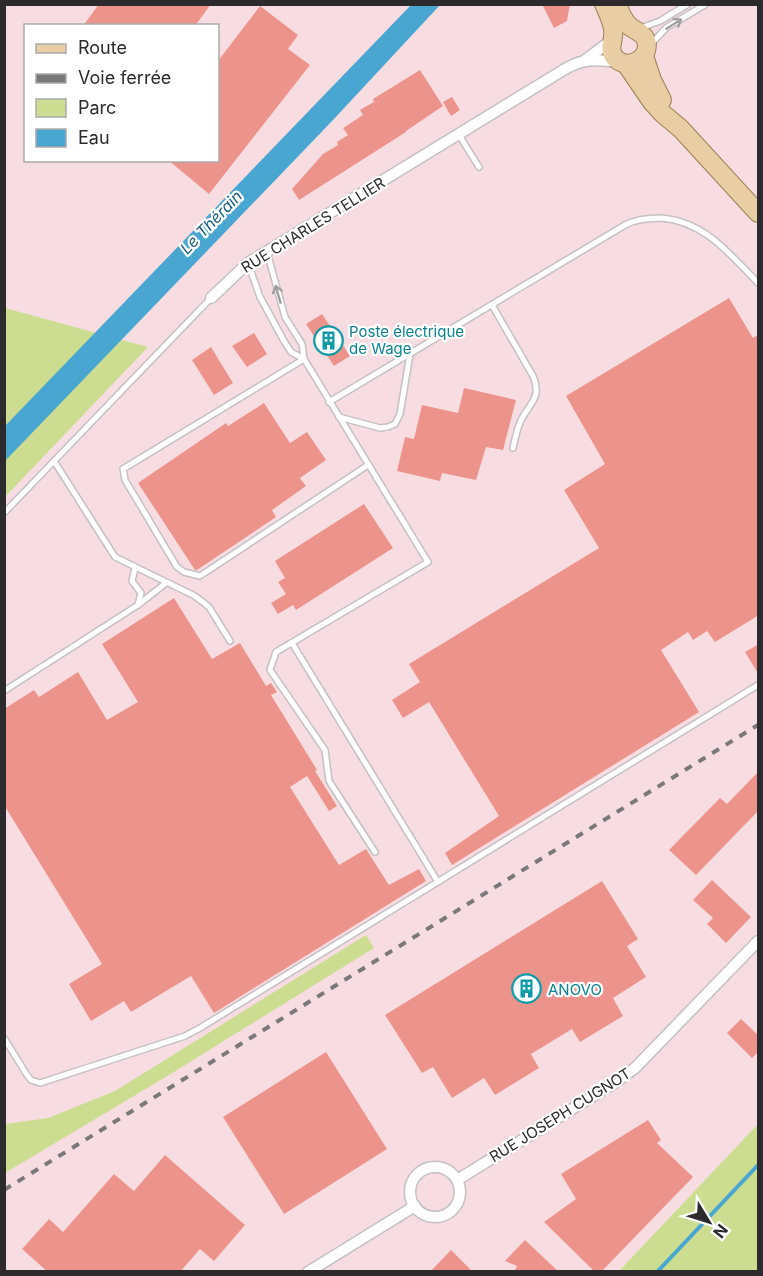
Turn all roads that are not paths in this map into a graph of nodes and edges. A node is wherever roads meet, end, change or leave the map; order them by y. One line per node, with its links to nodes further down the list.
1 (604, 4): 6 (main road)
2 (617, 4): 5 (main road)
3 (688, 4): 5 (lane)
4 (706, 4): 7 (lane, one-way to 4)
5 (634, 29): 6 (main road); 7 (main road)
6 (613, 38): 8 (street, RUE CHARLES TELLIER); 9 (main road)
7 (645, 53): 9 (main road); 10 (main road)
8 (583, 61): 9 (street, RUE CHARLES TELLIER); 11 (street, RUE CHARLES TELLIER)
9 (624, 63): 10 (main road)
10 (681, 129): 13 (main road)
11 (459, 135): 12 (lane); 14 (street, RUE CHARLES TELLIER)
12 (479, 167)
13 (759, 213)
14 (267, 252): 15 (street, RUE CHARLES TELLIER); 20 (lane, one-way to 14)
15 (248, 263): 17 (street, RUE CHARLES TELLIER); 20 (lane)
16 (759, 283): 18 (lane)
17 (211, 298): 24 (lane, RUE CHARLES TELLIER)
18 (492, 305): 19 (lane); 23 (lane)
19 (410, 354): 21 (lane); 22 (lane)
20 (304, 359): 21 (lane); 25 (lane)
21 (329, 402): 22 (lane)
22 (339, 417): 25 (lane)
23 (513, 448)
24 (54, 461): 26 (lane, RUE CHARLES TELLIER); 27 (lane)
25 (368, 465): 31 (lane)
26 (4, 513)
27 (135, 568): 28 (lane); 29 (lane)
28 (166, 583): 29 (lane); 30 (lane)
29 (138, 605): 33 (lane)
30 (230, 641)
31 (292, 643): 34 (lane); 35 (lane)
32 (759, 685): 35 (lane)
33 (4, 692)
34 (375, 852)
35 (438, 882): 37 (lane)
36 (759, 941): 38 (street, RUE JOSEPH CUGNOT)
37 (4, 1038)
38 (458, 1180): 39 (street); 39 (street)
39 (415, 1206): 40 (street)
40 (308, 1272)

